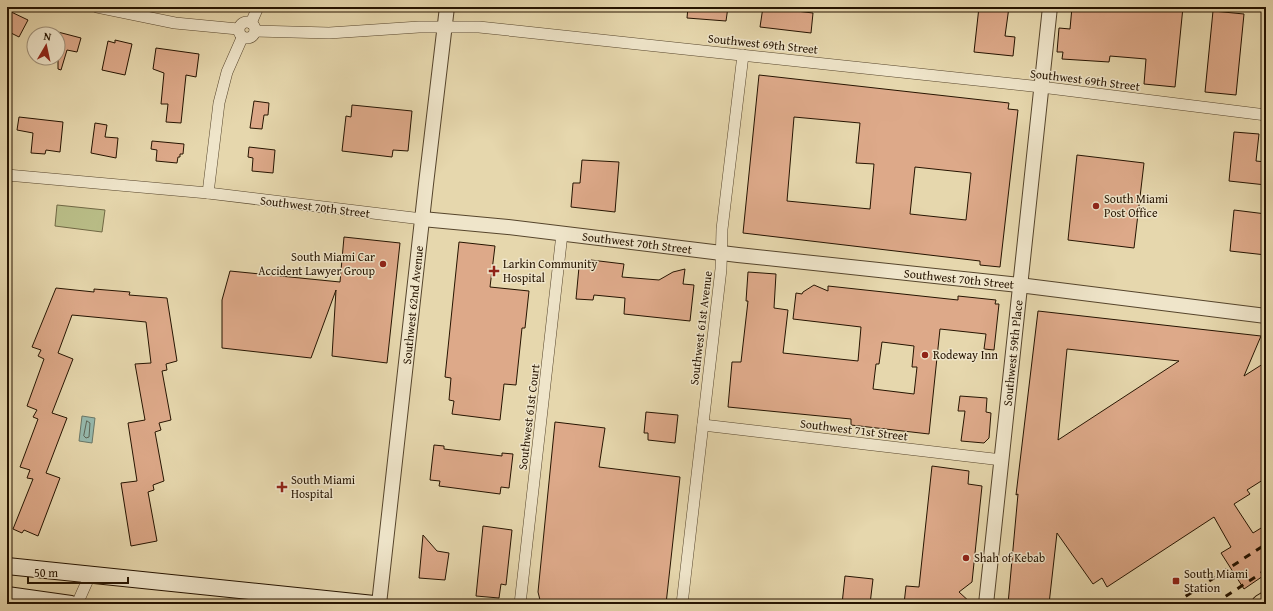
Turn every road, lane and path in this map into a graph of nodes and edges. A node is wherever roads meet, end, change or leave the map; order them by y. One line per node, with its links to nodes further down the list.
1 (97, 7): 7 (street)
2 (258, 7): 5 (street)
3 (447, 7): 6 (street, Southwest 62nd Avenue)
4 (1050, 7): 9 (street, Southwest 59th Place)
5 (253, 27): 6 (street, Southwest 69th Street); 7 (street, Southwest 69th Street)
6 (445, 27): 8 (street, Southwest 69th Street); 13 (street, Southwest 62nd Avenue)
7 (240, 33): 12 (street)
8 (743, 55): 9 (street, Southwest 69th Street); 15 (street, Southwest 61st Avenue)
9 (1041, 87): 10 (street, Southwest 69th Street); 16 (street, Southwest 59th Place)
10 (1266, 115)
11 (7, 175): 12 (street, Southwest 70th Street)
12 (208, 193): 13 (street, Southwest 70th Street)
13 (422, 219): 14 (street, Southwest 70th Street); 27 (street, Southwest 62nd Avenue)
14 (562, 234): 15 (street, Southwest 70th Street); 28 (street, Southwest 61st Court)
15 (722, 253): 16 (street, Southwest 70th Street); 18 (street, Southwest 61st Avenue)
16 (1020, 285): 17 (street, Southwest 70th Street); 19 (street, Southwest 59th Place)
17 (1266, 316)
18 (703, 425): 19 (street, Southwest 71st Street); 29 (street, Southwest 61st Avenue)
19 (1002, 460): 30 (street, Southwest 59th Place)
20 (7, 566): 21 (main road)
21 (90, 575): 25 (street); 26 (main road)
22 (7, 595): 24 (main road)
23 (1266, 601): 31 (highway)
24 (71, 604)
25 (77, 604)
26 (374, 604)
27 (379, 604)
28 (520, 604)
29 (682, 604)
30 (986, 604)
31 (1261, 604)

